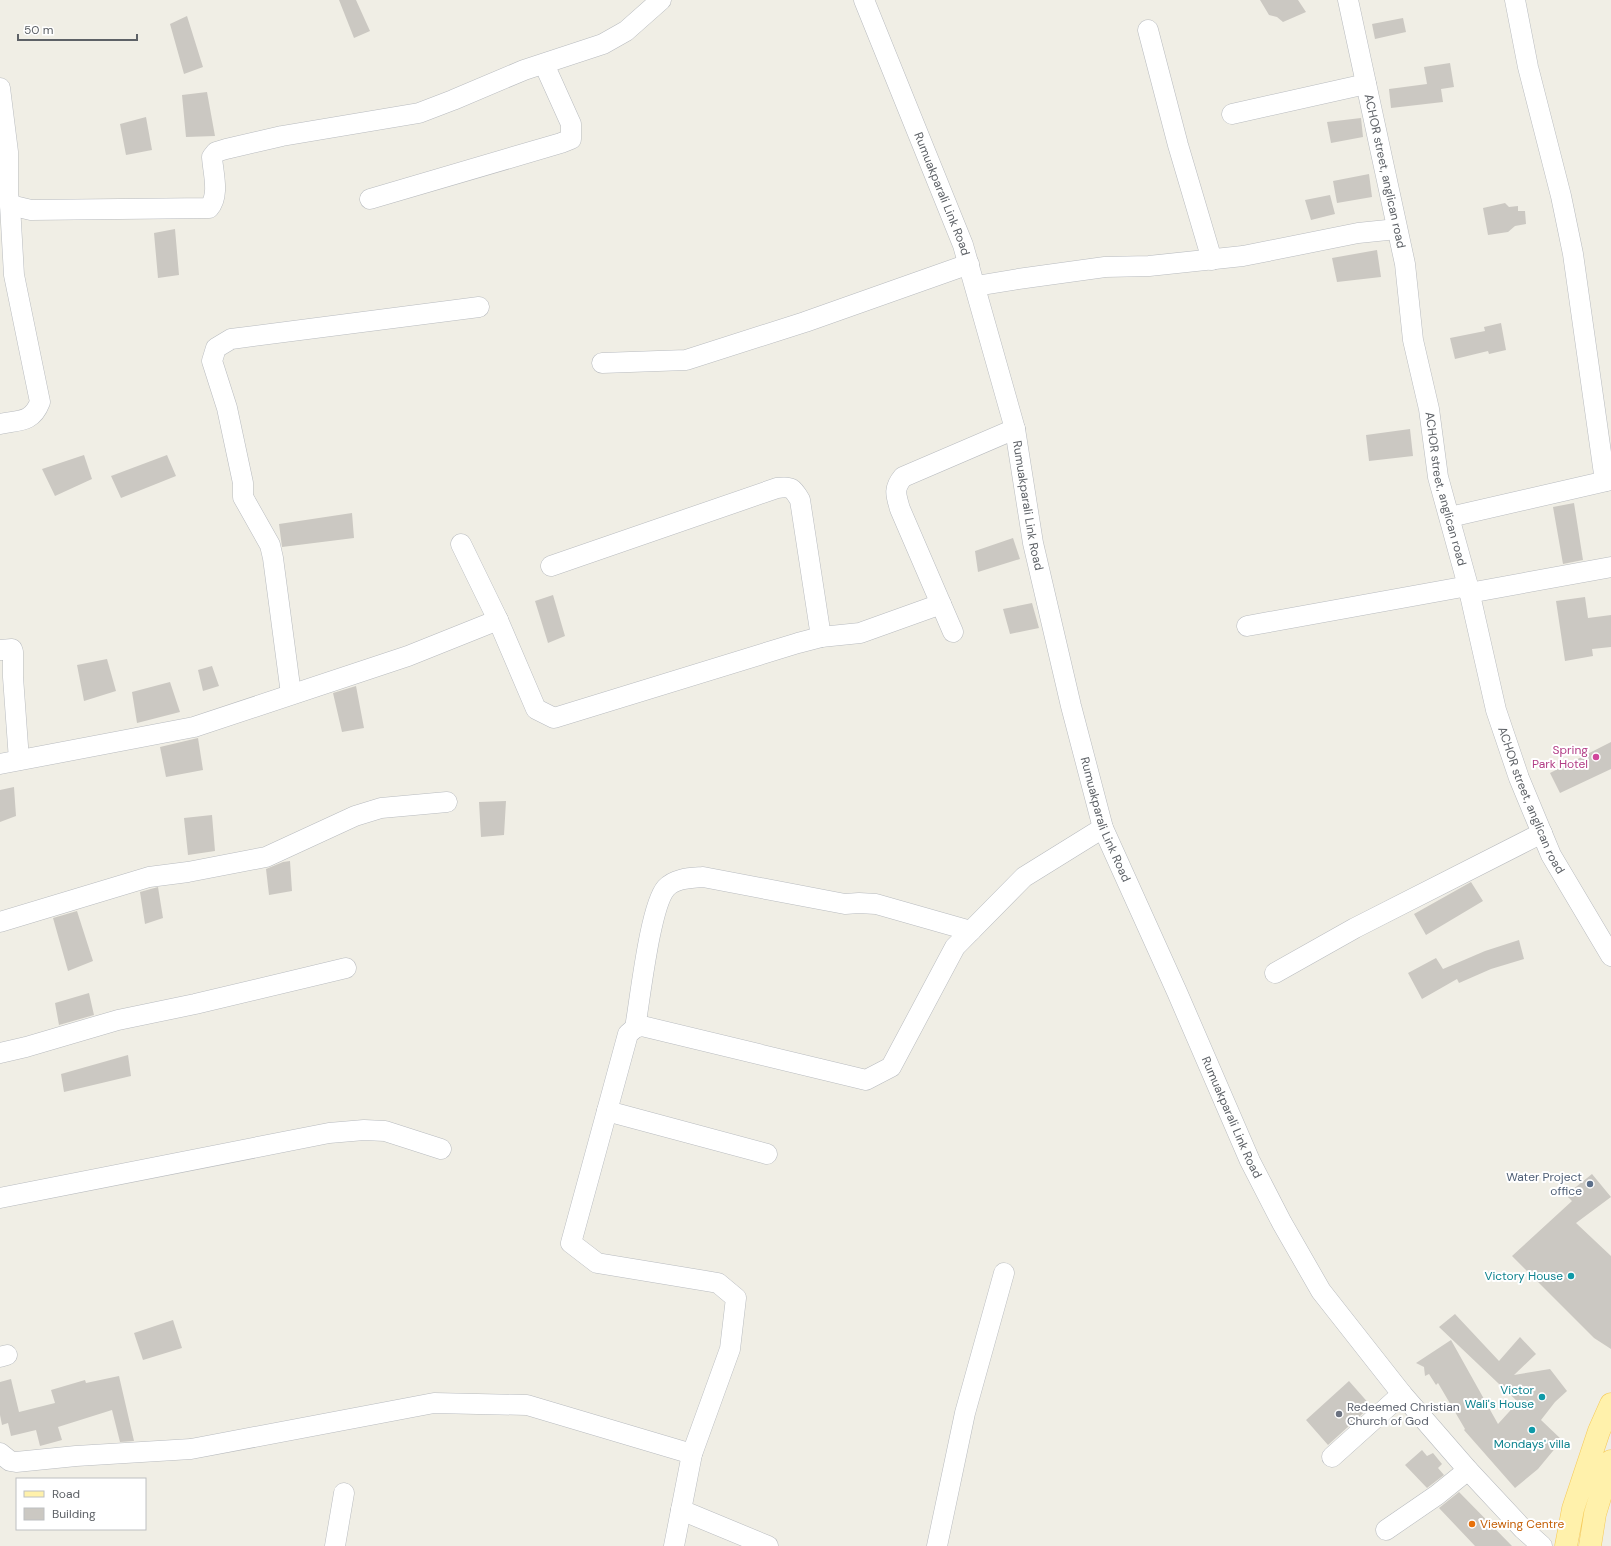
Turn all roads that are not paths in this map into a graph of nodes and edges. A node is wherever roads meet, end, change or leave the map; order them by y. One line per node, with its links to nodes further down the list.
1 (661, 0): 6 (street)
2 (864, 0): 14 (street, Rumuakparali Link Road)
3 (1348, 0): 7 (street, ACHOR street, anglican road)
4 (1515, 0): 20 (street)
5 (1148, 30): 13 (street)
6 (544, 64): 10 (street); 11 (street)
7 (1366, 84): 9 (street); 12 (street, ACHOR street, anglican road)
8 (0, 88): 11 (street)
9 (1232, 114)
10 (370, 199)
11 (10, 205): 18 (street)
12 (1397, 229): 13 (street); 21 (street, ACHOR street, anglican road)
13 (1212, 260): 15 (street)
14 (969, 264): 15 (street, Rumuakparali Link Road); 17 (street)
15 (976, 286): 19 (street, Rumuakparali Link Road)
16 (479, 307): 32 (street)
17 (602, 363)
18 (0, 424)
19 (1015, 429): 26 (street); 35 (street, Rumuakparali Link Road)
20 (1608, 481): 21 (street)
21 (1450, 517): 25 (street, ACHOR street, anglican road)
22 (461, 544): 27 (street)
23 (551, 566): 30 (street)
24 (1611, 567): 25 (street)
25 (1468, 589): 28 (street); 36 (street, ACHOR street, anglican road)
26 (941, 604): 29 (street); 30 (street)
27 (498, 620): 30 (street); 32 (street)
28 (1247, 626)
29 (953, 632)
30 (821, 637)
31 (0, 650): 33 (street)
32 (291, 694): 33 (street)
33 (10, 762)
34 (447, 802): 37 (street)
35 (1104, 828): 38 (street); 49 (street, Rumuakparali Link Road)
36 (1542, 833): 39 (street, ACHOR street, anglican road); 41 (street)
37 (0, 922)
38 (971, 931): 42 (street); 42 (street)
39 (1609, 949)
40 (346, 968): 43 (street)
41 (1275, 973)
42 (635, 1028): 44 (street)
43 (0, 1053)
44 (607, 1111): 46 (street); 52 (street)
45 (441, 1149): 47 (street)
46 (767, 1154)
47 (0, 1198)
48 (1004, 1273): 62 (street)
49 (1402, 1394): 53 (street); 55 (street, Rumuakparali Link Road)
50 (1611, 1404): 64 (main road)
51 (0, 1453): 52 (street)
52 (692, 1454): 57 (street)
53 (1332, 1457)
54 (1611, 1461): 65 (main road)
55 (1468, 1470): 58 (street); 63 (street, Rumuakparali Link Road)
56 (344, 1493): 59 (street)
57 (681, 1510): 60 (street); 61 (street)
58 (1386, 1530)
59 (335, 1546)
60 (674, 1546)
61 (768, 1546)
62 (937, 1546)
63 (1542, 1546)
64 (1566, 1546)
65 (1590, 1546)

